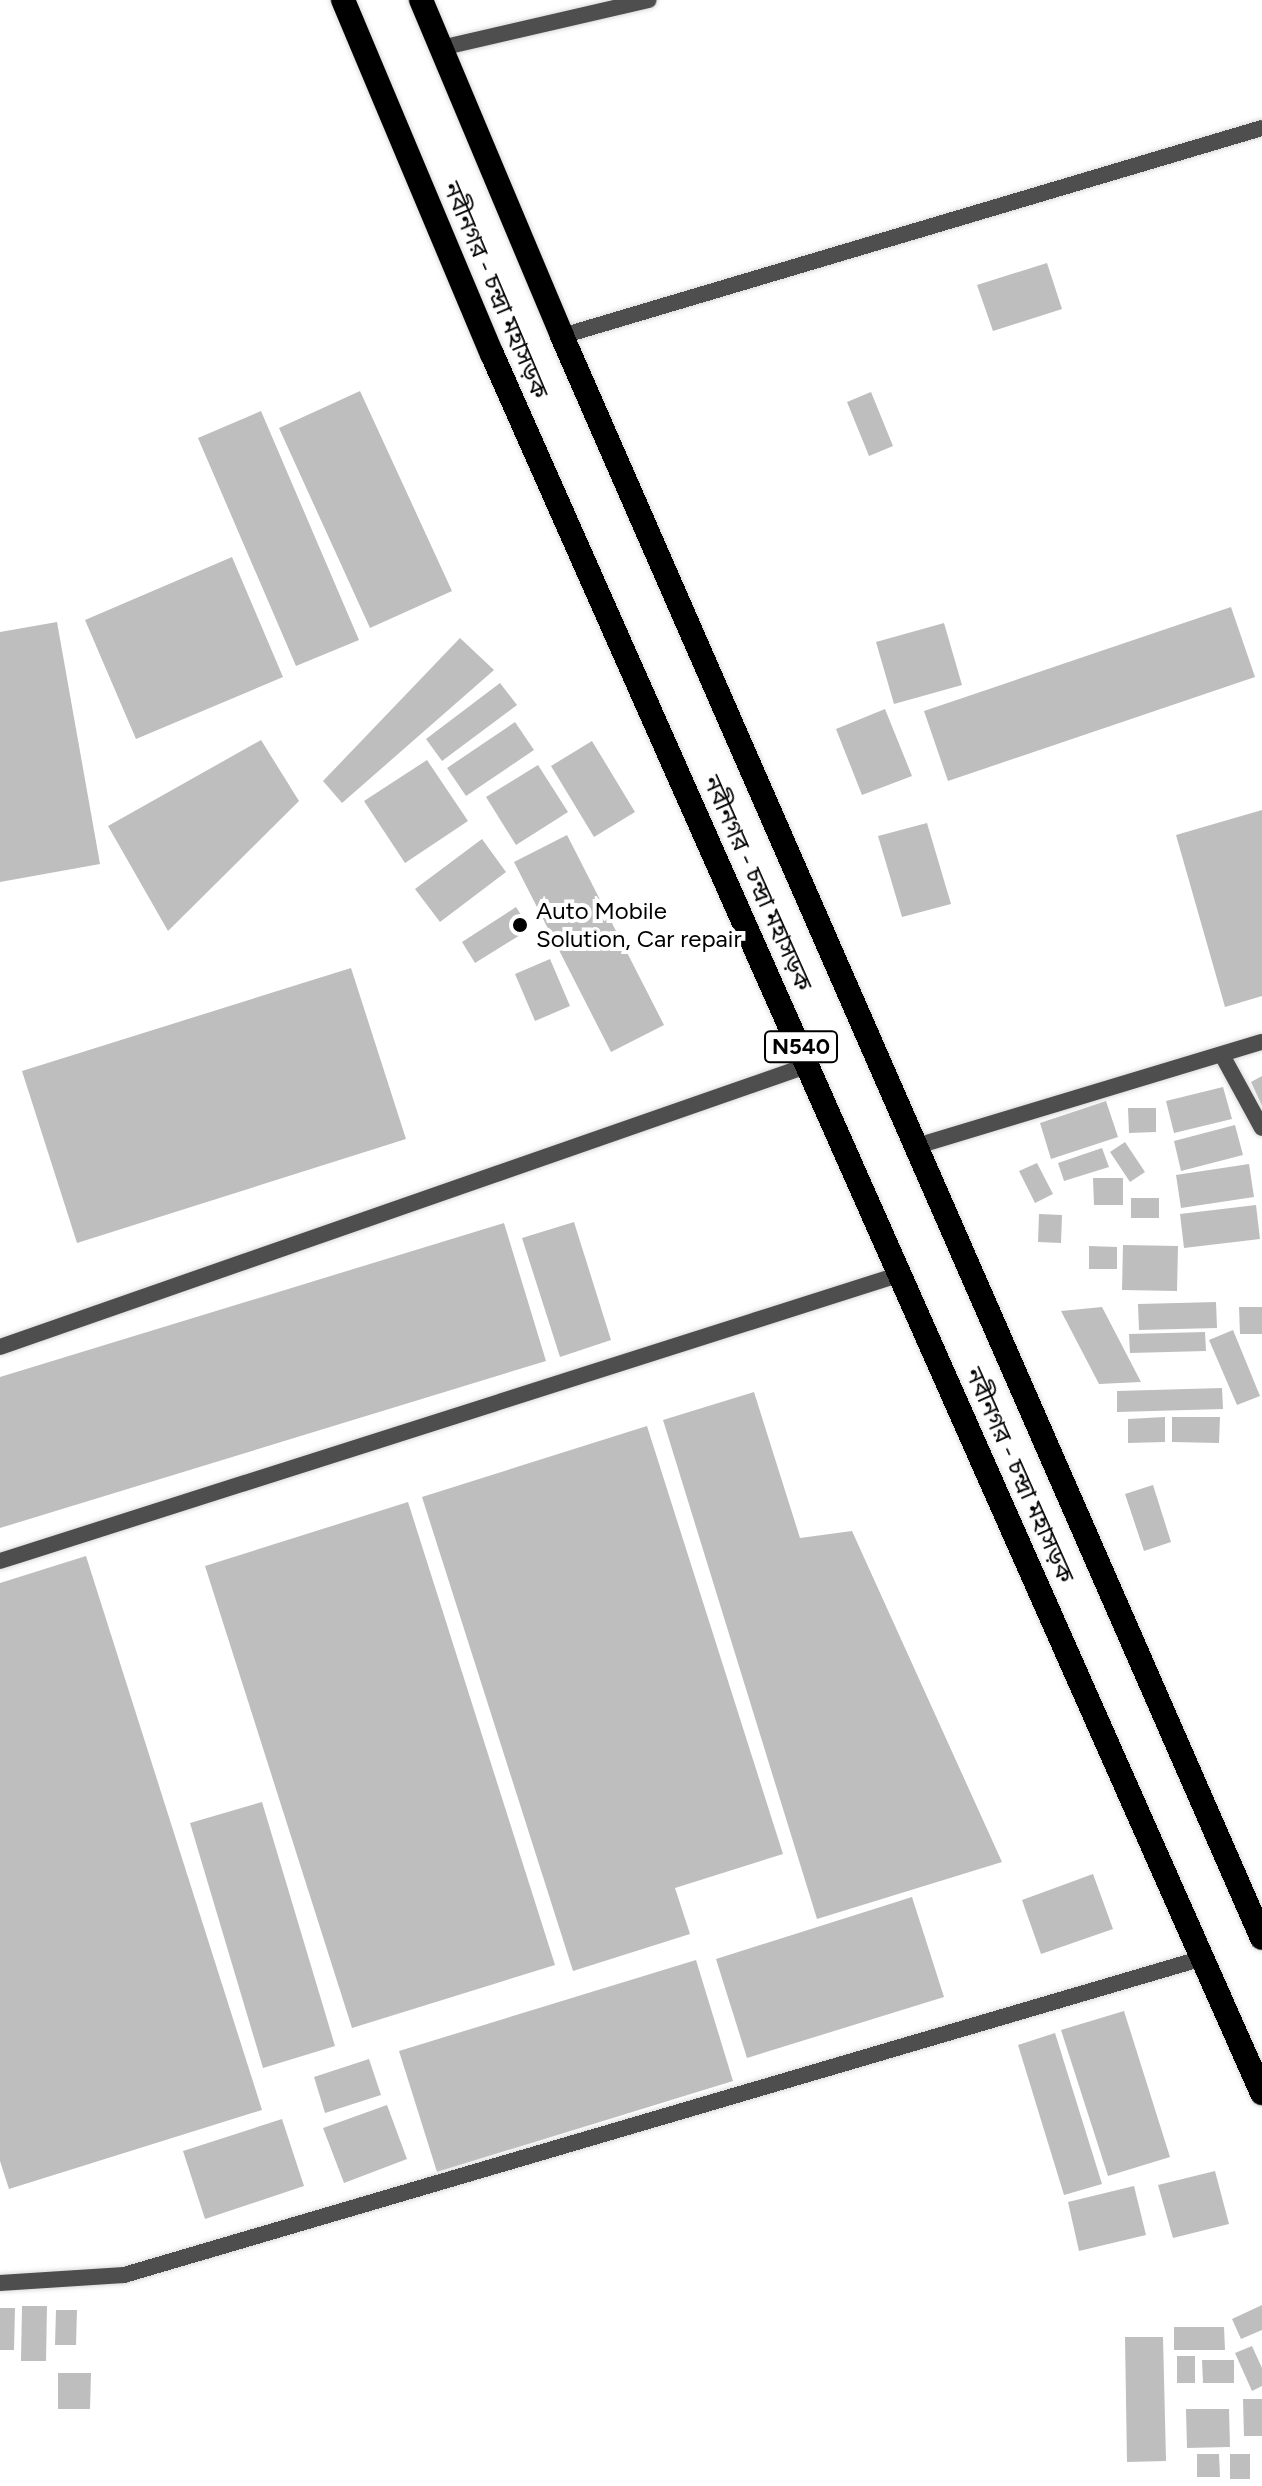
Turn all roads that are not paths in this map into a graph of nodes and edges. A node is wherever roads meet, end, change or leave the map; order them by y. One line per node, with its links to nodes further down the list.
1 (343, 0): 9 (highway, নবীনগর - চন্দ্রা মহাসড়ক / N540)
2 (421, 0): 4 (highway, নবীনগর - চন্দ্রা মহাসড়ক / N540)
3 (649, 0): 4 (street)
4 (441, 48): 6 (highway, নবীনগর - চন্দ্রা মহাসড়ক / N540)
5 (1262, 128): 6 (street)
6 (562, 336): 11 (highway, নবীনগর - চন্দ্রা মহাসড়ক / N540)
7 (1262, 1042): 8 (street)
8 (1222, 1055): 10 (street); 11 (street)
9 (809, 1065): 12 (highway, নবীনগর - চন্দ্রা মহাসড়ক / N540); 13 (street)
10 (1262, 1128)
11 (917, 1146): 15 (highway, নবীনগর - চন্দ্রা মহাসড়ক / N540)
12 (901, 1274): 14 (street); 16 (highway, নবীনগর - চন্দ্রা মহাসড়ক / N540)
13 (0, 1347)
14 (0, 1561)
15 (1262, 1938)
16 (1203, 1958): 17 (highway, নবীনগর - চন্দ্রা মহাসড়ক / N540); 18 (street)
17 (1262, 2093)
18 (0, 2283)

